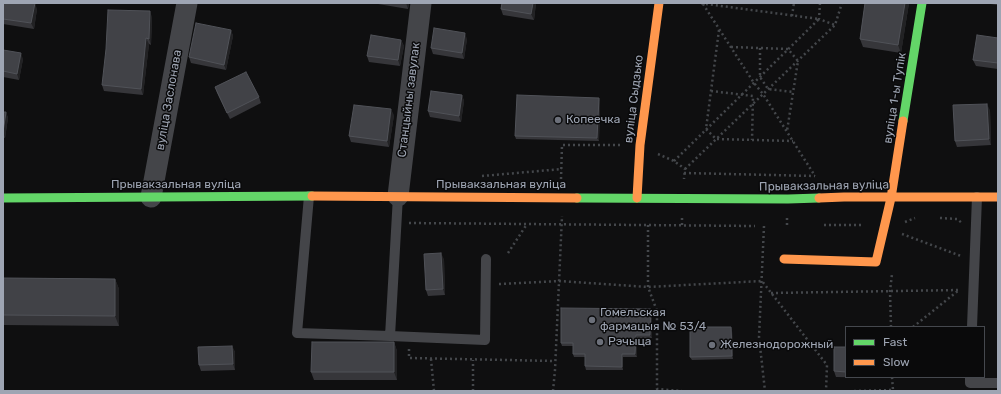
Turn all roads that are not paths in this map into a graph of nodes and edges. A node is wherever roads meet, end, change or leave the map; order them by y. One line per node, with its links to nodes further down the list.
1 (187, 3): 7 (street, вуліца Заслонава)
2 (421, 3): 6 (street, Станцыйны завулак)
3 (659, 3): 11 (main road, вуліца Сыдзько)
4 (922, 3): 12 (main road, вуліца 1-ы Тупік)
5 (309, 196): 6 (main road, Прывакзальная вуліца); 7 (main road, Прывакзальная вуліца); 16 (lane)
6 (398, 196): 11 (main road, Прывакзальная вуліца); 16 (lane)
7 (151, 197): 10 (main road, Прывакзальная вуліца)
8 (977, 197): 9 (main road, Прывакзальная вуліца); 12 (main road, Прывакзальная вуліца); 15 (lane)
9 (998, 197)
10 (3, 198)
11 (637, 198): 12 (main road, Прывакзальная вуліца)
12 (890, 198): 14 (main road, вуліца 1-ы Тупік)
13 (486, 259): 16 (lane)
14 (784, 259)
15 (972, 326)
16 (390, 336)
17 (970, 378): 18 (lane)
18 (998, 384)

